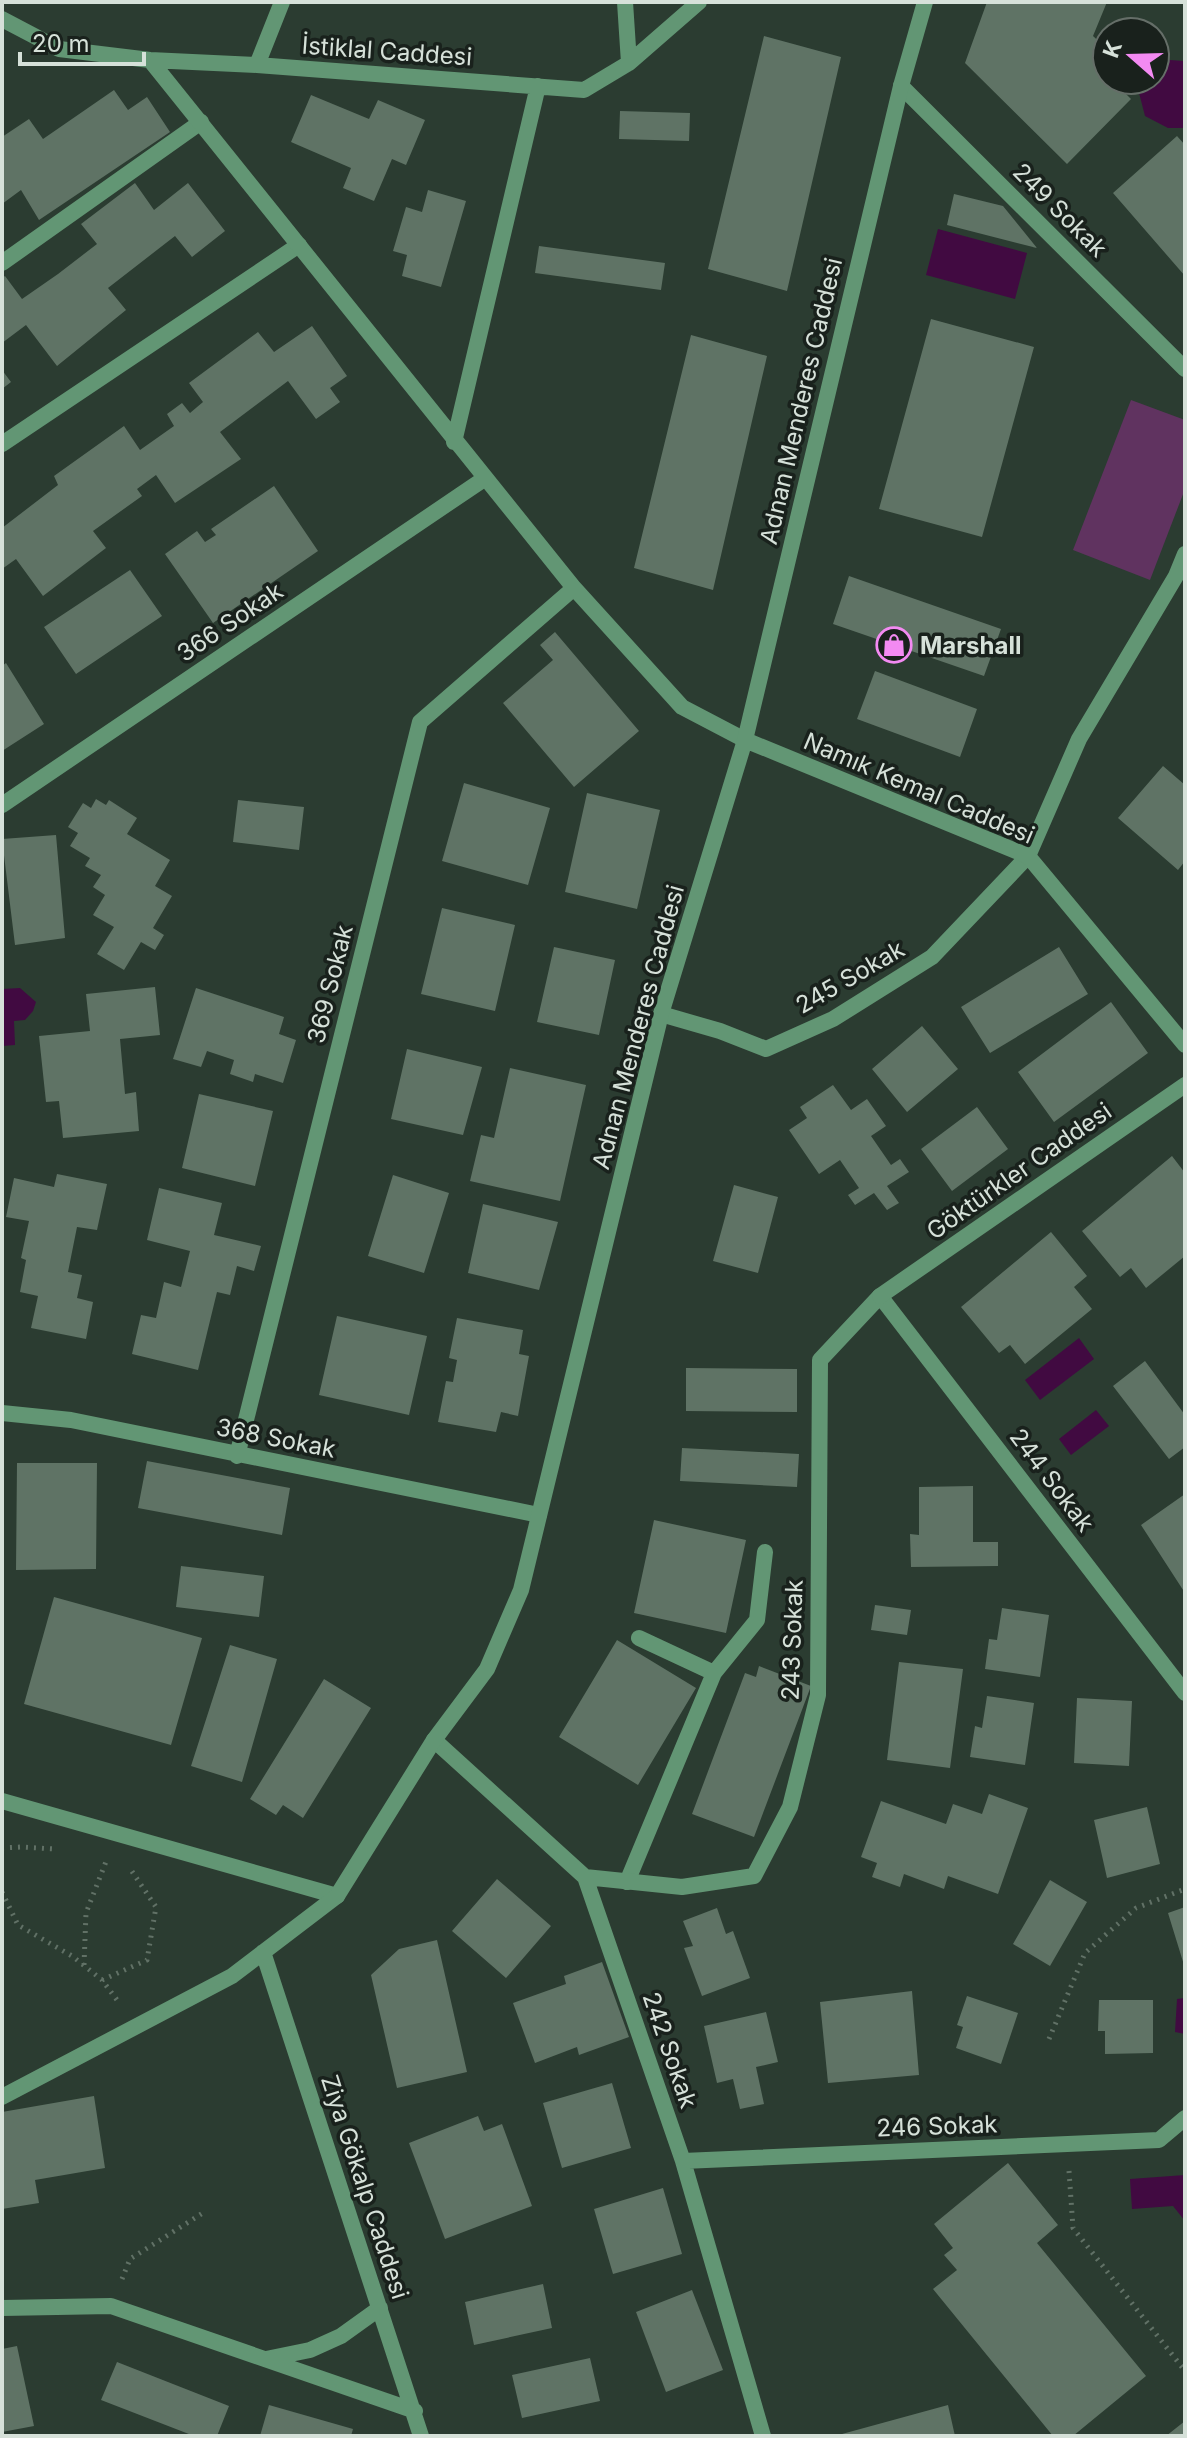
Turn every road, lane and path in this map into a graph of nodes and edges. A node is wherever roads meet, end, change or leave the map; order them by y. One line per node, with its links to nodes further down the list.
1 (282, 2): 8 (street)
2 (625, 2): 7 (street)
3 (699, 2): 7 (street, İstiklal Caddesi)
4 (925, 2): 10 (street, Adnan Menderes Caddesi)
5 (2, 19): 6 (street, İstiklal Caddesi)
6 (150, 60): 8 (street, İstiklal Caddesi); 11 (street)
7 (629, 63): 9 (street, İstiklal Caddesi)
8 (257, 65): 9 (street, İstiklal Caddesi)
9 (538, 86): 15 (street)
10 (901, 86): 14 (street, 249 Sokak); 20 (street, Adnan Menderes Caddesi)
11 (201, 122): 12 (street); 13 (street)
12 (299, 245): 15 (street); 16 (street)
13 (2, 263)
14 (1185, 369)
15 (454, 442): 17 (street)
16 (2, 444)
17 (484, 479): 19 (street); 21 (street, 366 Sokak)
18 (1185, 554): 22 (street, 245 Sokak)
19 (574, 588): 20 (street); 28 (street, 369 Sokak)
20 (745, 740): 22 (street, Namık Kemal Caddesi); 23 (street, Adnan Menderes Caddesi)
21 (2, 805)
22 (1028, 856): 23 (street, 245 Sokak); 24 (street, Namık Kemal Caddesi)
23 (661, 1014): 29 (street, Adnan Menderes Caddesi)
24 (1185, 1045)
25 (1185, 1085): 26 (street, Göktürkler Caddesi)
26 (880, 1296): 33 (street, 244 Sokak); 42 (street, 243 Sokak)
27 (2, 1413): 28 (street, 368 Sokak)
28 (237, 1456): 29 (street, 368 Sokak)
29 (539, 1515): 34 (street, Adnan Menderes Caddesi)
30 (765, 1552): 32 (street)
31 (639, 1638): 32 (street)
32 (714, 1673): 42 (street)
33 (1185, 1693)
34 (434, 1740): 41 (street, 242 Sokak); 45 (street, Adnan Menderes Caddesi)
35 (2, 1801): 36 (street)
36 (117, 1833): 40 (path); 45 (street)
37 (2, 1848): 38 (path)
38 (69, 1850)
39 (94, 1855): 40 (path)
40 (107, 1858): 47 (path); 48 (path)
41 (585, 1877): 42 (street, 243 Sokak); 54 (street, 242 Sokak)
42 (627, 1882)
43 (1185, 1889): 50 (path)
44 (2, 1892): 47 (path)
45 (337, 1896): 46 (street, Adnan Menderes Caddesi)
46 (263, 1952): 49 (street, Adnan Menderes Caddesi); 58 (street, Ziya Gökalp Caddesi)
47 (84, 1966): 48 (path)
48 (102, 1980): 49 (path)
49 (137, 2026): 51 (street, Adnan Menderes Caddesi)
50 (1049, 2039)
51 (2, 2097)
52 (1185, 2118): 53 (street, 246 Sokak)
53 (1067, 2144): 54 (street, 246 Sokak); 60 (path)
54 (683, 2161): 63 (street, 242 Sokak)
55 (206, 2211): 56 (path)
56 (111, 2306): 57 (street); 59 (street)
57 (2, 2308)
58 (380, 2308): 59 (street); 61 (street, Ziya Gökalp Caddesi)
59 (265, 2359): 61 (street)
60 (1185, 2371)
61 (415, 2411): 62 (street, Ziya Gökalp Caddesi)
62 (421, 2436)
63 (763, 2436)

